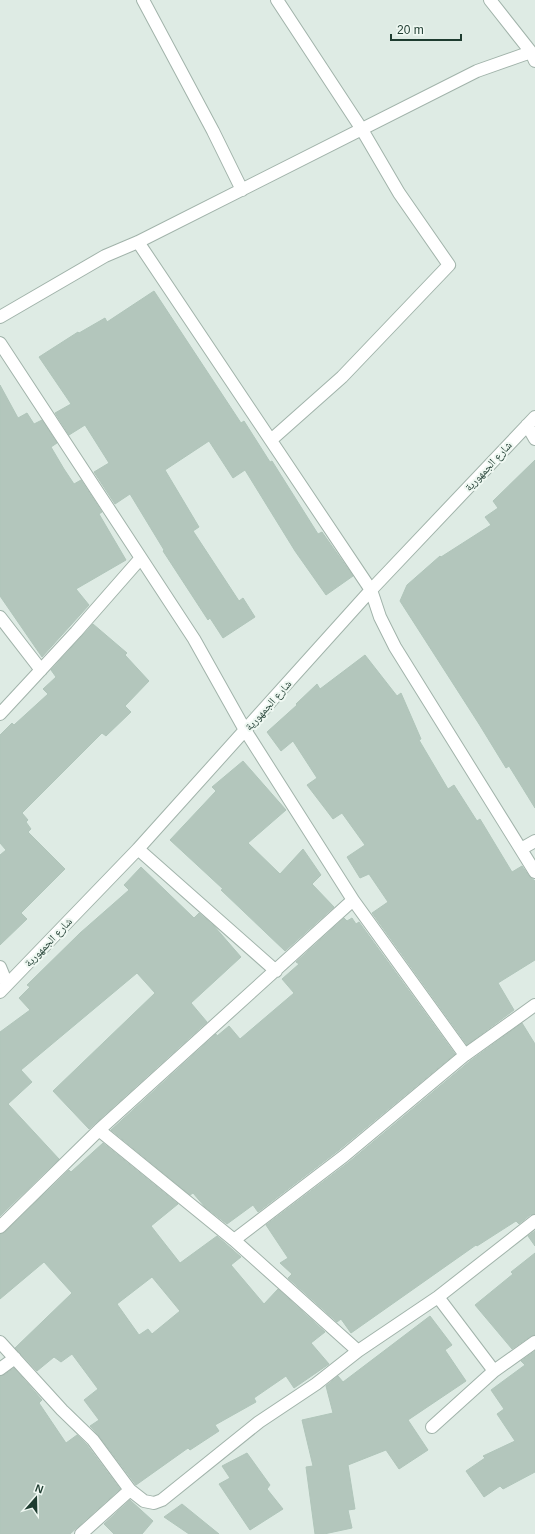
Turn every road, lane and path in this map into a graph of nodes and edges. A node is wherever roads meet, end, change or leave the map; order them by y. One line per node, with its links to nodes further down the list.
1 (143, 0): 6 (street)
2 (277, 0): 5 (street)
3 (490, 0): 4 (street)
4 (533, 56): 5 (street)
5 (361, 128): 6 (street); 12 (street)
6 (242, 190): 7 (street)
7 (138, 242): 8 (street); 12 (street)
8 (0, 317)
9 (0, 343): 13 (street)
10 (531, 421): 11 (street); 14 (street, شارع الجمهورية)
11 (535, 439)
12 (271, 440): 14 (street)
13 (140, 559): 16 (street); 18 (street)
14 (371, 590): 18 (street, شارع الجمهورية); 21 (street)
15 (0, 617): 16 (street)
16 (41, 670): 17 (street)
17 (0, 714)
18 (245, 730): 20 (street, شارع الجمهورية); 23 (street)
19 (535, 841): 21 (street)
20 (138, 849): 25 (street); 26 (street, شارع الجمهورية)
21 (521, 849): 22 (street)
22 (535, 872)
23 (353, 900): 25 (street); 28 (street)
24 (0, 968): 26 (street)
25 (276, 971): 29 (street)
26 (4, 988)
27 (535, 1005): 28 (street)
28 (465, 1054): 32 (street)
29 (99, 1130): 31 (street); 32 (street)
30 (535, 1221): 33 (street)
31 (0, 1227)
32 (234, 1240): 36 (street)
33 (438, 1297): 36 (street); 39 (street)
34 (0, 1342): 37 (street)
35 (535, 1342): 39 (street)
36 (358, 1351): 41 (street)
37 (15, 1358): 38 (street); 41 (street)
38 (0, 1370)
39 (494, 1371): 40 (street)
40 (432, 1427)
41 (130, 1490): 42 (street)
42 (81, 1534)

